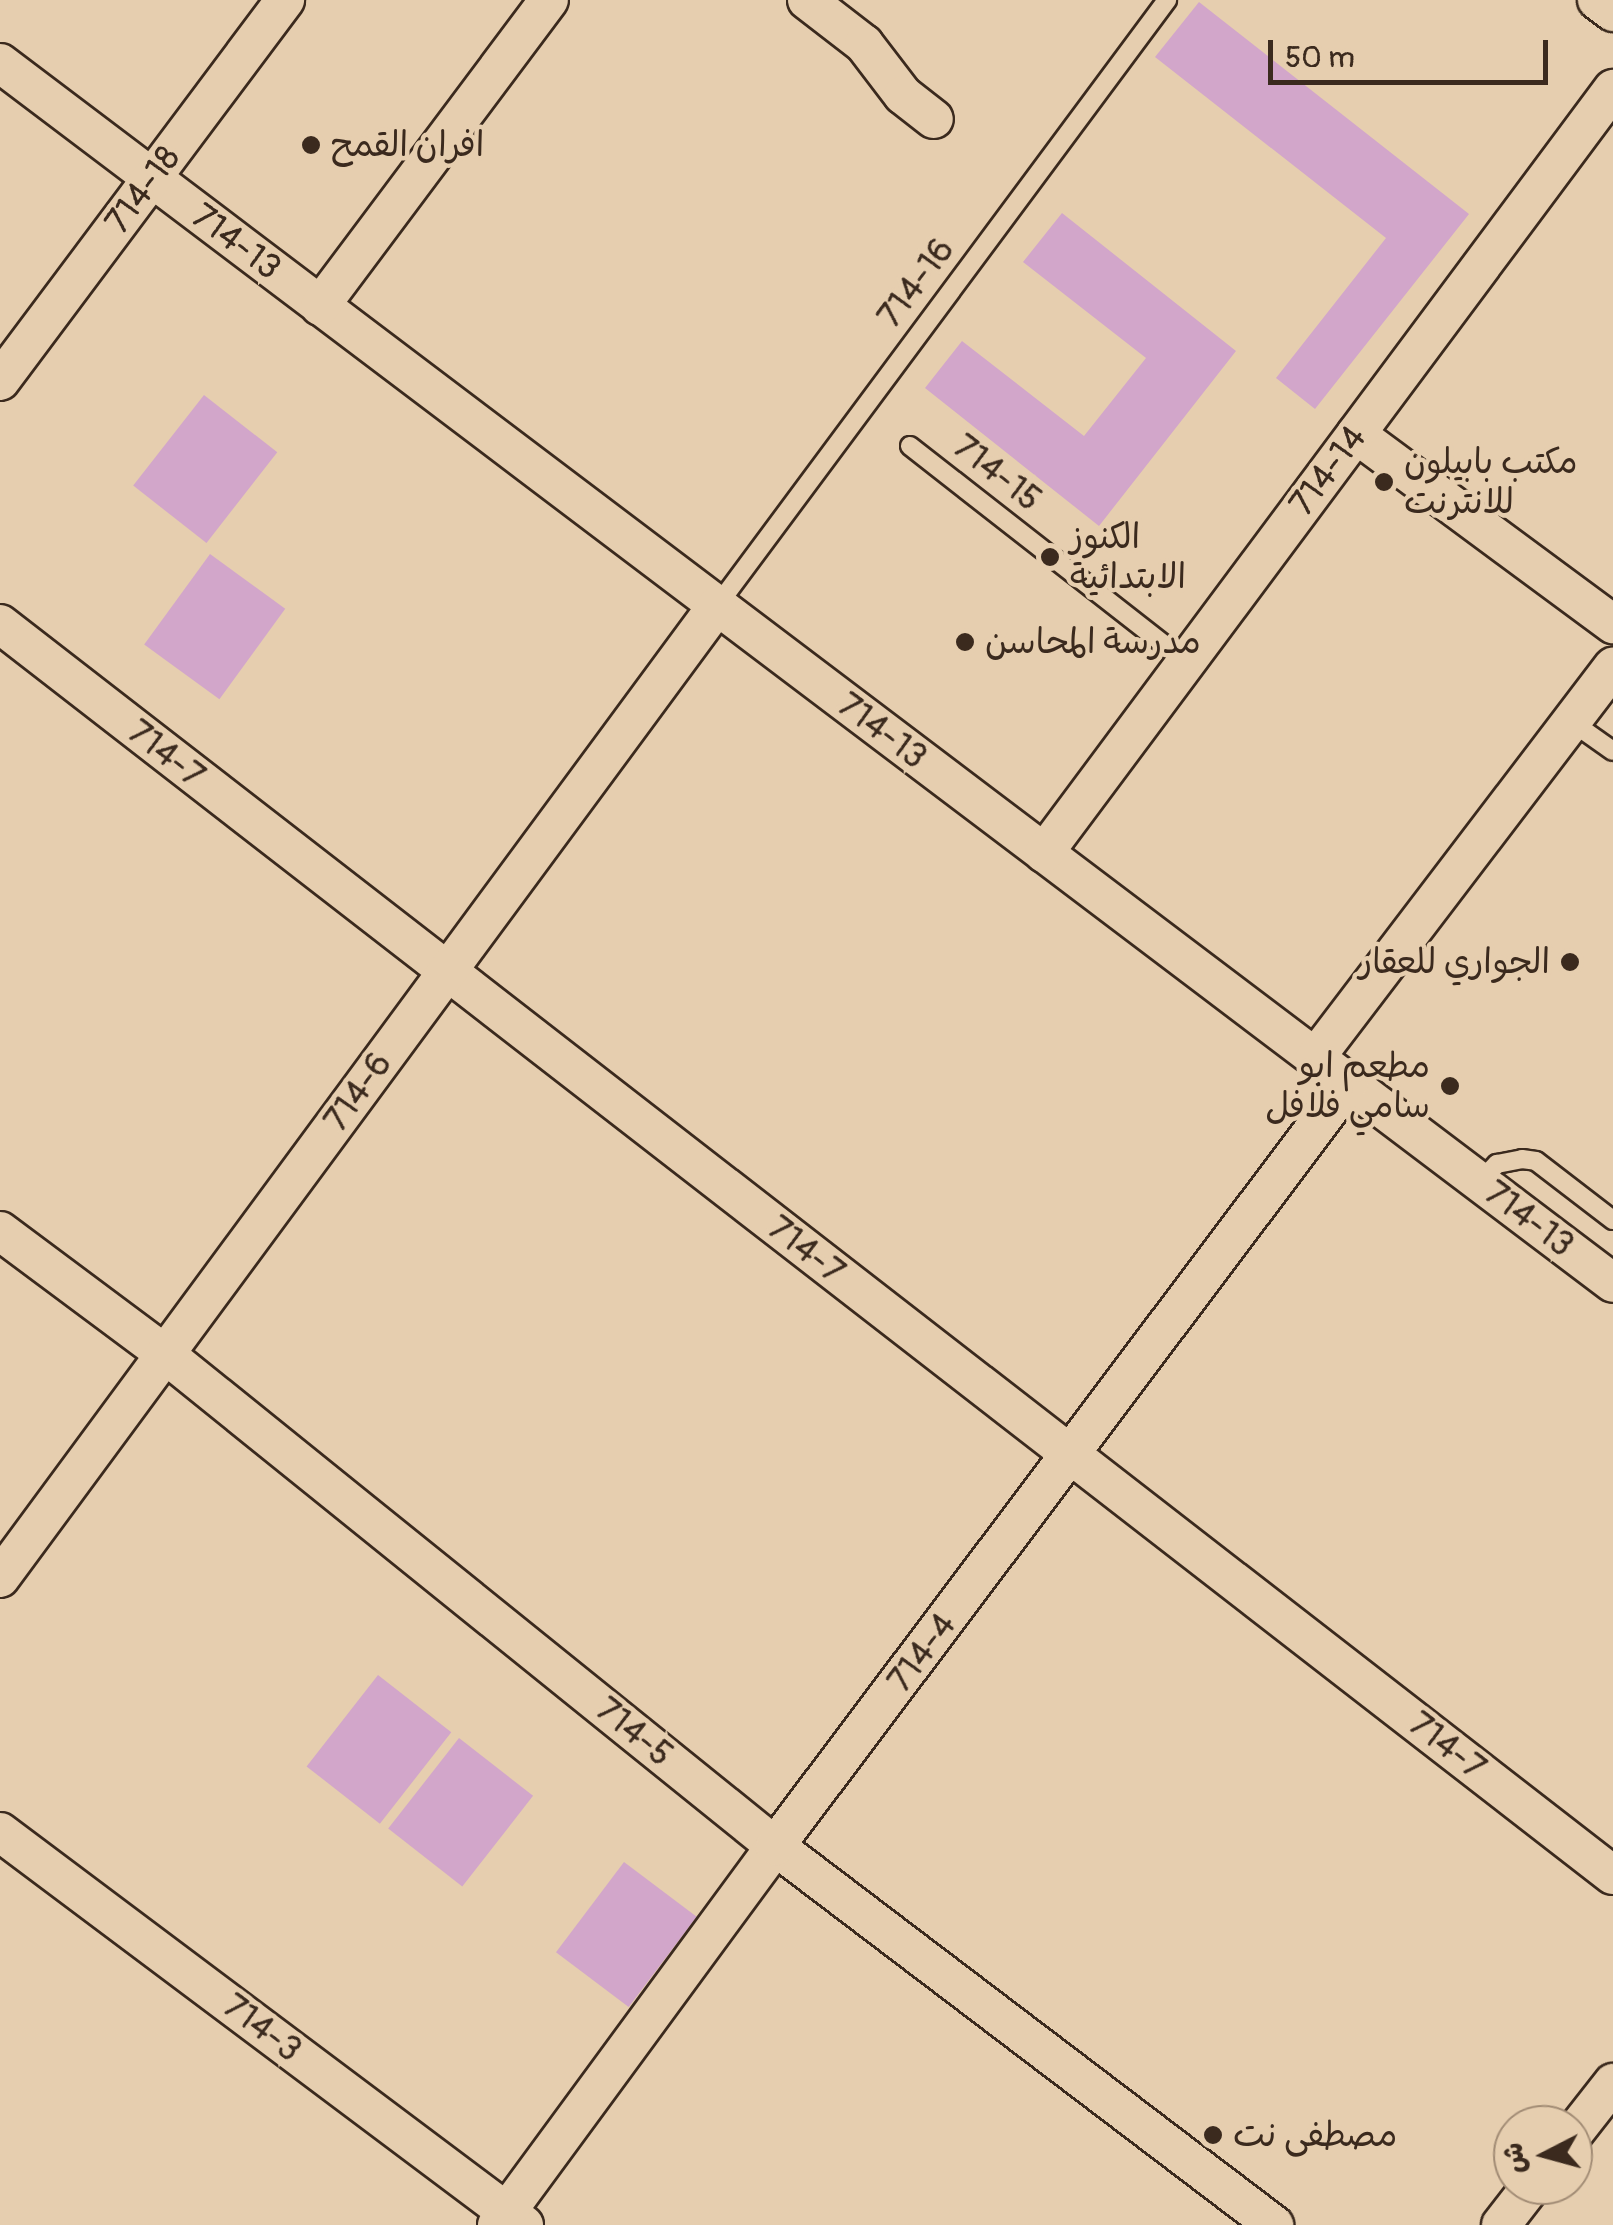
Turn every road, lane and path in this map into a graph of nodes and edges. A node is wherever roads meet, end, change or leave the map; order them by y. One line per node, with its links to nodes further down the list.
1 (285, 0): 10 (street, 714-18)
2 (550, 0): 11 (street)
3 (806, 0): 9 (street)
4 (1167, 0): 15 (lane, 714-16)
5 (1597, 0): 6 (street)
6 (1613, 12)
7 (0, 63): 10 (street, 714-13)
8 (1613, 89): 13 (street, 714-14)
9 (934, 119)
10 (152, 178): 11 (street, 714-13); 12 (street, 714-18)
11 (320, 306): 15 (street, 714-13)
12 (0, 380)
13 (1356, 434): 17 (street); 18 (street, 714-14)
14 (910, 446): 18 (lane, 714-15)
15 (717, 606): 22 (street, 714-13); 23 (street, 714-6)
16 (0, 624): 23 (street, 714-7)
17 (1613, 624)
18 (1186, 662): 22 (street, 714-14)
19 (1613, 668): 20 (street)
20 (1572, 722): 21 (lane); 24 (street)
21 (1613, 751)
22 (1044, 853): 24 (street, 714-13)
23 (447, 971): 30 (street, 714-6); 31 (street, 714-7)
24 (1315, 1058): 25 (street, 714-13)
25 (1349, 1083): 26 (street, 714-13); 31 (street, 714-4)
26 (1480, 1182): 27 (lane); 29 (street, 714-13)
27 (1613, 1220)
28 (0, 1231): 30 (street, 714-5)
29 (1613, 1283)
30 (165, 1354): 32 (street, 714-6); 34 (street, 714-5)
31 (1071, 1456): 34 (street, 714-4); 35 (street, 714-7)
32 (0, 1578)
33 (0, 1832): 39 (street, 714-3)
34 (775, 1846): 39 (street, 714-4); 40 (street, 714-5)
35 (1613, 1876)
36 (1613, 2083): 37 (street)
37 (1593, 2108)
38 (1516, 2205): 41 (street)
39 (509, 2221)
40 (1274, 2225)
41 (1500, 2225)

